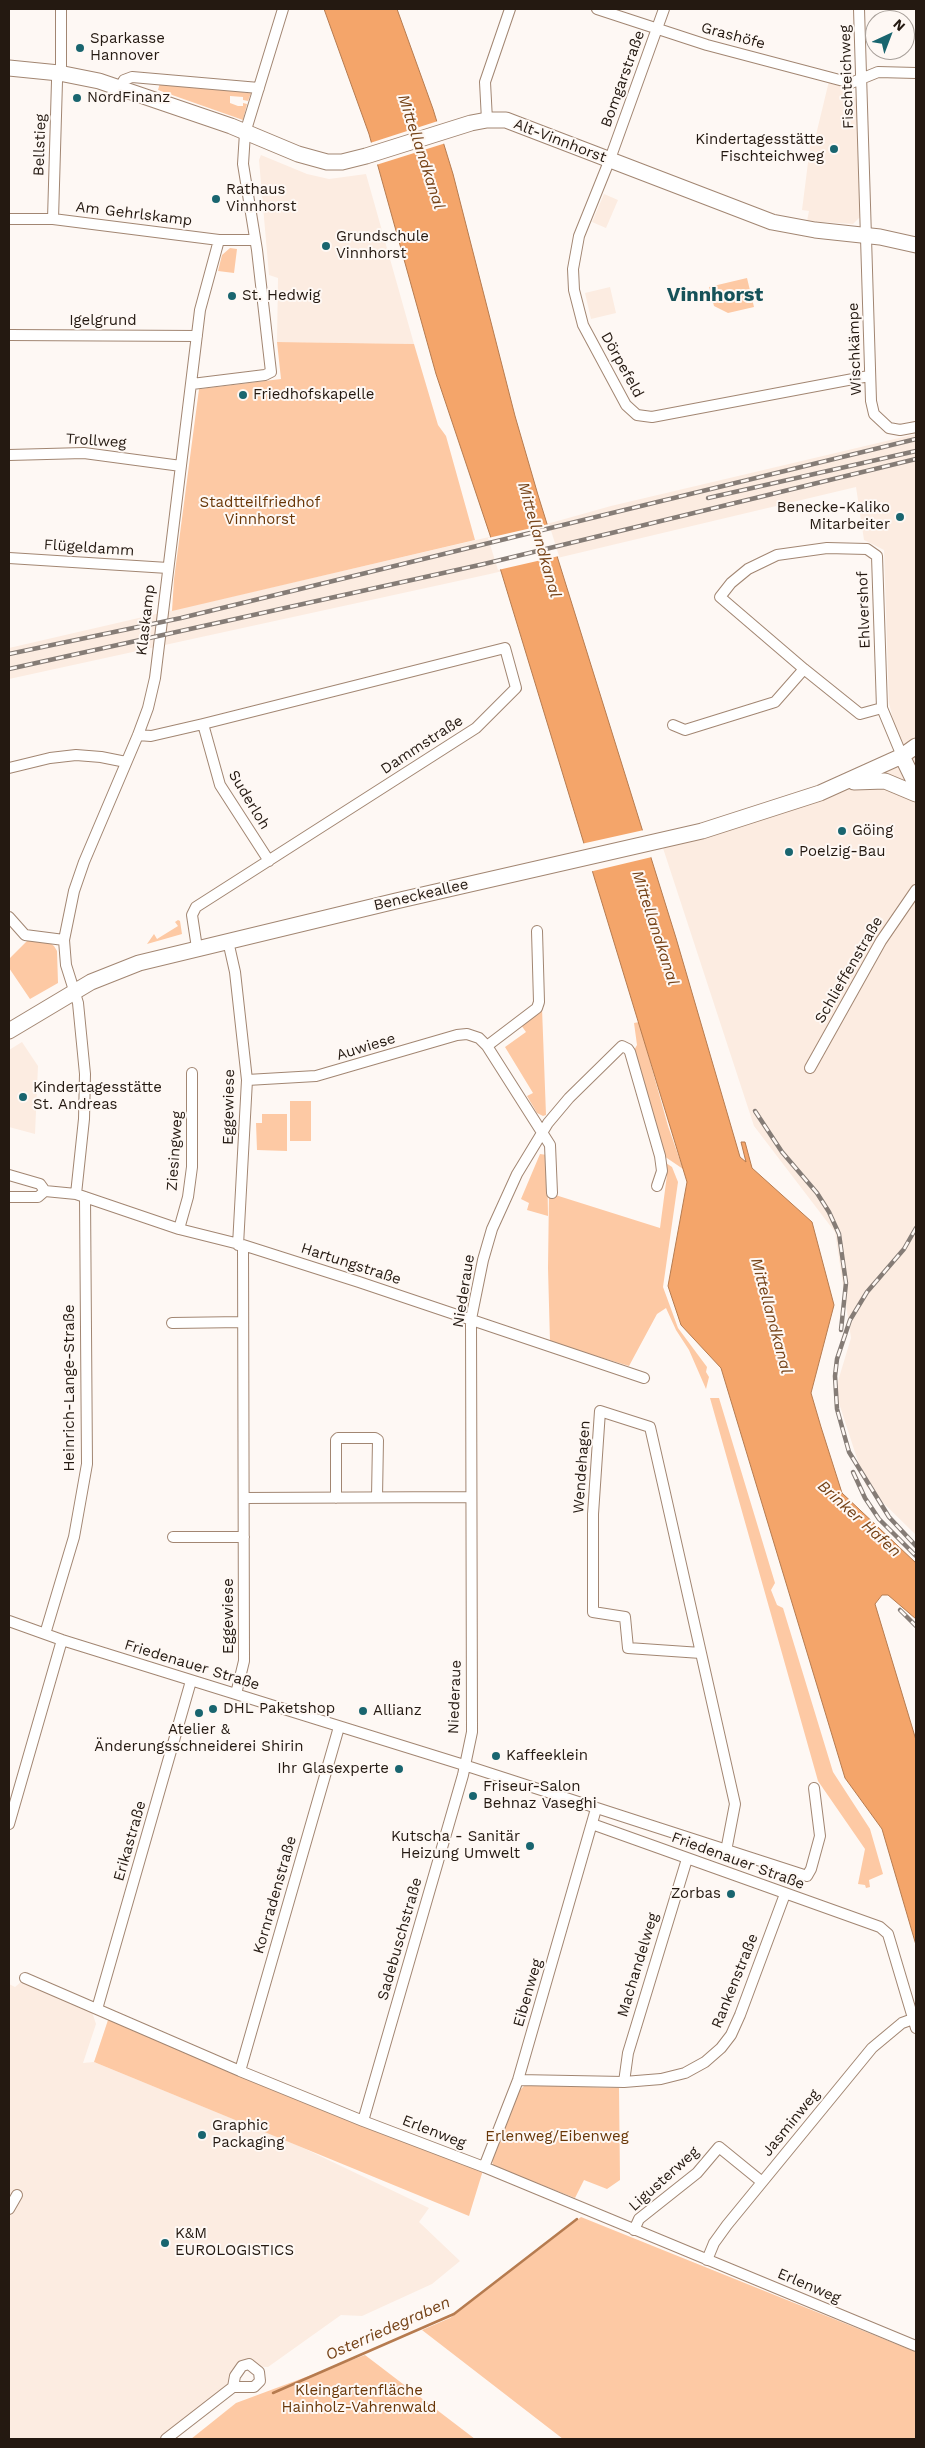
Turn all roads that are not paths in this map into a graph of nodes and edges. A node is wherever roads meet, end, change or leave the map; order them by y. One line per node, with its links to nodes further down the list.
1 (61, 9): 9 (street, Bellstieg)
2 (282, 9): 13 (street)
3 (510, 9): 14 (street)
4 (597, 9): 7 (street, Grashöfe)
5 (664, 9): 7 (street, Bomgarstraße)
6 (859, 9): 11 (street, Fischteichweg)
7 (656, 30): 11 (street, Grashöfe); 16 (street, Bomgarstraße)
8 (9, 68): 9 (street, Alt-Vinnhorst)
9 (59, 72): 12 (street, Alt-Vinnhorst); 18 (street, Bellstieg)
10 (916, 73): 11 (street, Grashöfe)
11 (862, 78): 19 (street, Fischteichweg)
12 (120, 87): 13 (street); 15 (street, Alt-Vinnhorst)
13 (259, 88): 15 (street)
14 (487, 120): 15 (street, Alt-Vinnhorst); 16 (street, Alt-Vinnhorst)
15 (245, 132): 21 (street)
16 (610, 159): 19 (street, Alt-Vinnhorst); 25 (street, Dörpefeld)
17 (9, 219): 18 (street, Am Gehrlskamp)
18 (53, 219): 20 (street, Am Gehrlskamp)
19 (866, 235): 22 (street, Alt-Vinnhorst); 25 (street, Wischkämpe)
20 (218, 240): 21 (street, Am Gehrlskamp); 24 (street, Klaskamp)
21 (255, 240): 26 (street)
22 (916, 245)
23 (9, 335): 24 (street, Igelgrund)
24 (197, 336): 26 (street, Klaskamp)
25 (869, 376): 27 (street, Wischkämpe)
26 (192, 384): 29 (street, Klaskamp)
27 (916, 427)
28 (9, 455): 29 (street, Trollweg)
29 (181, 466): 31 (street, Klaskamp)
30 (9, 558): 31 (street, Flügeldamm)
31 (168, 568): 36 (street, Klaskamp)
32 (804, 668): 33 (street, Ehlvershof); 33 (street, Ehlvershof); 35 (street)
33 (882, 708): 38 (street, Ehlvershof)
34 (203, 724): 36 (street, Dammstraße); 44 (street, Suderloh); 44 (street, Dammstraße)
35 (673, 724)
36 (138, 735): 39 (street, Klaskamp)
37 (916, 746): 38 (street, Beneckeallee)
38 (902, 756): 41 (street, Beneckeallee); 42 (street)
39 (126, 762): 40 (street); 48 (street, Klaskamp)
40 (9, 768)
41 (842, 784): 43 (street, Beneckeallee); 49 (street, Beneckeallee)
42 (916, 785)
43 (916, 794)
44 (269, 861): 50 (street, Dammstraße)
45 (916, 890): 54 (street, Schlieffenstraße)
46 (9, 918): 48 (street)
47 (537, 931): 53 (street)
48 (64, 940): 51 (street, Klaskamp)
49 (228, 941): 50 (street, Beneckeallee); 56 (street, Eggewiese)
50 (197, 948): 51 (street, Beneckeallee)
51 (74, 991): 52 (street, Beneckeallee); 62 (street, Heinrich-Lange-Straße)
52 (9, 1031)
53 (487, 1046): 56 (street, Auwiese); 57 (street)
54 (810, 1068)
55 (192, 1073): 64 (street, Ziesingweg)
56 (247, 1080): 65 (street, Eggewiese)
57 (542, 1132): 59 (street, Niederaue); 60 (street); 66 (street, Niederaue)
58 (9, 1175): 61 (street, Hartungstraße)
59 (657, 1186)
60 (552, 1193)
61 (42, 1194): 62 (street, Hartungstraße); 63 (street, Hartungstraße)
62 (80, 1196): 64 (street, Hartungstraße); 77 (street, Heinrich-Lange-Straße)
63 (9, 1197)
64 (179, 1229): 65 (street, Hartungstraße)
65 (240, 1245): 66 (street, Hartungstraße); 67 (street, Eggewiese)
66 (471, 1320): 69 (street, Hartungstraße); 70 (street, Niederaue)
67 (243, 1322): 68 (street); 72 (street, Eggewiese)
68 (172, 1323)
69 (644, 1378)
70 (472, 1496): 71 (street); 83 (street, Niederaue)
71 (377, 1497): 73 (street); 73 (street)
72 (244, 1498): 73 (street); 75 (street, Eggewiese)
73 (336, 1498)
74 (173, 1537): 75 (street)
75 (244, 1537): 81 (street, Eggewiese)
76 (9, 1622): 77 (street, Friedenauer Straße)
77 (45, 1634): 78 (street, Friedenauer Straße)
78 (62, 1640): 80 (street, Friedenauer Straße); 86 (street)
79 (701, 1653): 79 (street, Wendehagen); 88 (street, Wendehagen)
80 (191, 1681): 81 (street, Friedenauer Straße); 92 (street, Erikastraße)
81 (236, 1694): 82 (street, Friedenauer Straße)
82 (339, 1727): 83 (street, Friedenauer Straße); 94 (street, Kornradenstraße)
83 (464, 1765): 85 (street, Friedenauer Straße); 97 (street, Sadebuschstraße)
84 (814, 1788): 88 (street, Friedenauer Straße)
85 (596, 1809): 87 (street); 88 (street, Friedenauer Straße)
86 (9, 1824)
87 (592, 1824): 89 (street, Friedenauer Straße); 95 (street, Eibenweg)
88 (726, 1851)
89 (687, 1859): 90 (street, Friedenauer Straße); 96 (street, Machandelweg)
90 (785, 1894): 93 (street, Friedenauer Straße); 96 (street, Rankenstraße)
91 (25, 1978): 92 (street, Erlenweg)
92 (98, 2009): 94 (street, Erlenweg)
93 (915, 2024): 99 (street, Jasminweg)
94 (240, 2071): 97 (street, Erlenweg)
95 (518, 2080): 96 (street, Rankenstraße); 98 (street, Eibenweg)
96 (624, 2082)
97 (363, 2121): 98 (street, Erlenweg)
98 (484, 2167): 102 (street, Erlenweg)
99 (762, 2182): 102 (street, Ligusterweg); 103 (street, Jasminweg)
100 (16, 2195): 101 (street)
101 (9, 2209)
102 (634, 2230): 103 (street, Erlenweg)
103 (707, 2260): 104 (street, Erlenweg)
104 (916, 2346)
105 (234, 2387): 106 (street)
106 (166, 2439)

